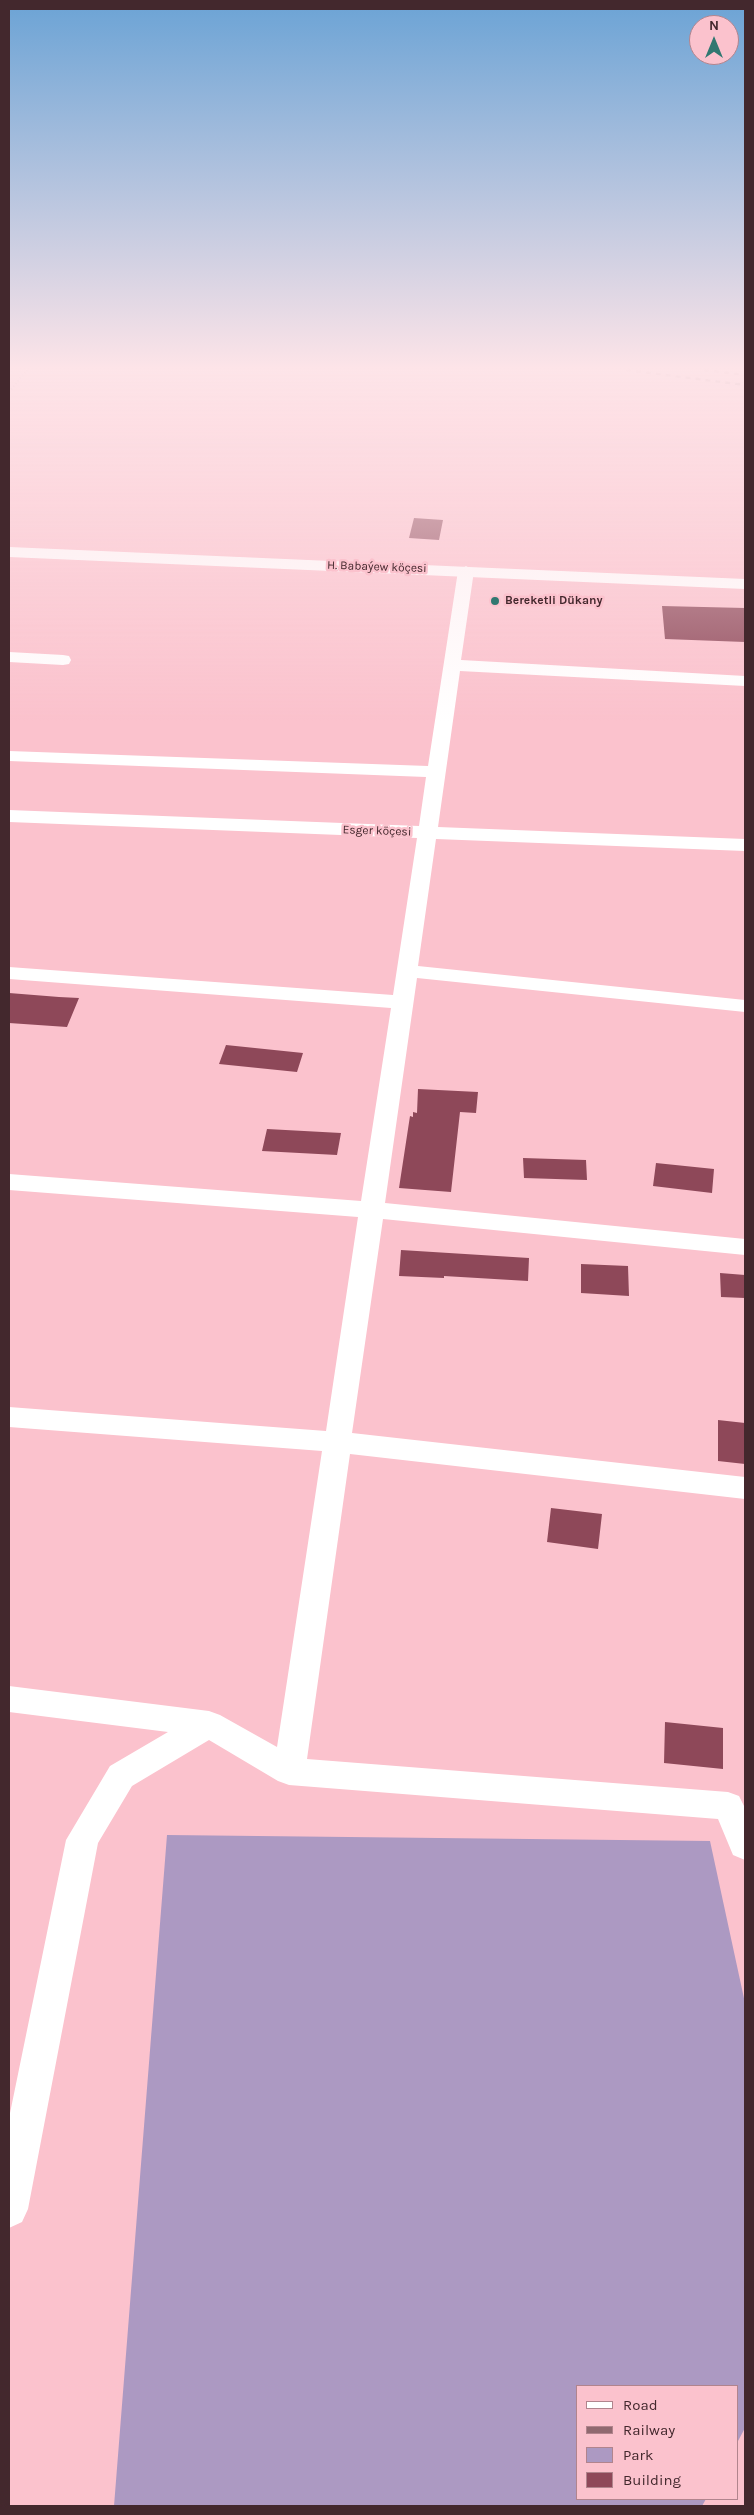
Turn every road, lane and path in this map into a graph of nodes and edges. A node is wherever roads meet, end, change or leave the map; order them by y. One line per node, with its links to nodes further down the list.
1 (9, 552): 2 (street, H. Babaýew köçesi)
2 (466, 570): 3 (street, H. Babaýew köçesi); 6 (street)
3 (745, 584)
4 (9, 657): 5 (street)
5 (63, 660)
6 (452, 665): 7 (street); 9 (street)
7 (745, 681)
8 (9, 756): 9 (street)
9 (436, 772): 11 (street)
10 (9, 816): 11 (street, Esger köçesi)
11 (427, 833): 12 (street, Esger köçesi); 13 (street)
12 (745, 845)
13 (406, 971): 15 (street); 16 (street)
14 (9, 973): 15 (street)
15 (402, 1002): 18 (street)
16 (745, 1006)
17 (9, 1182): 18 (street)
18 (371, 1209): 19 (street); 21 (street)
19 (745, 1247)
20 (9, 1416): 21 (street)
21 (337, 1442): 22 (street); 25 (street)
22 (745, 1488)
23 (9, 1699): 24 (street)
24 (209, 1724): 25 (street); 27 (street)
25 (289, 1771): 26 (street)
26 (745, 1846)
27 (17, 2124): 28 (street)
28 (9, 2209)

